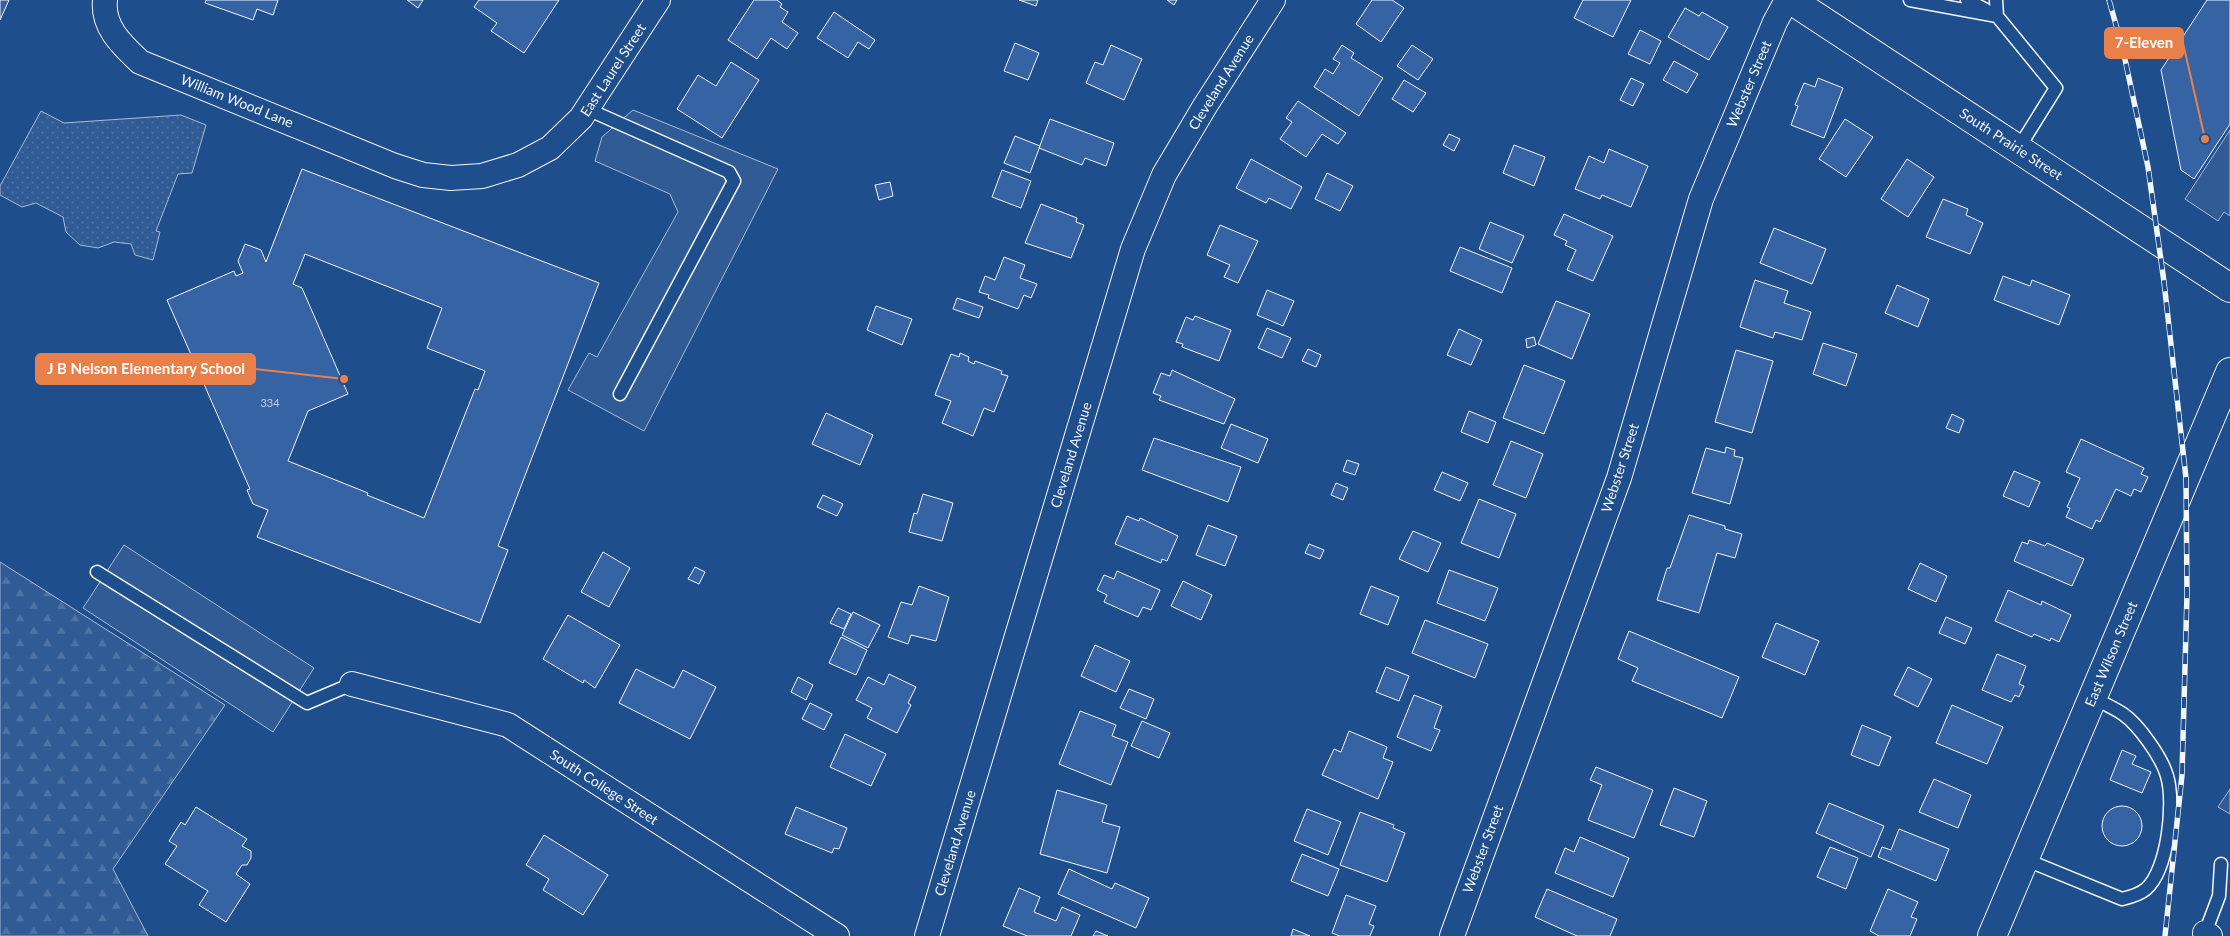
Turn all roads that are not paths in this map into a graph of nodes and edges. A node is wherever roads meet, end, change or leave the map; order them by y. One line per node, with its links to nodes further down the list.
1 (658, 0): 13 (street, East Laurel Street)
2 (1274, 0): 26 (street, Cleveland Avenue)
3 (1787, 0): 27 (street, Webster Street)
4 (1791, 0): 14 (street, South Prairie Street)
5 (1910, 0): 12 (lane)
6 (1943, 0): 12 (lane)
7 (1968, 0): 12 (lane)
8 (1982, 0): 12 (lane)
9 (1996, 0): 12 (lane)
10 (2003, 0): 12 (lane)
11 (104, 4): 15 (street, William Wood Lane)
12 (1997, 16): 14 (lane)
13 (587, 109): 15 (street, East Laurel Street); 18 (lane)
14 (2018, 149): 16 (street, South Prairie Street)
15 (395, 166)
16 (2230, 288)
17 (2230, 372): 21 (street, East Wilson Street)
18 (620, 394)
19 (97, 572): 20 (lane)
20 (352, 684): 25 (street, South College Street)
21 (2093, 698): 22 (street, East Wilson Street); 22 (lane)
22 (2024, 859): 28 (street, East Wilson Street)
23 (2221, 864): 24 (lane)
24 (2208, 934)
25 (837, 936)
26 (927, 936)
27 (1452, 936)
28 (1992, 936)

